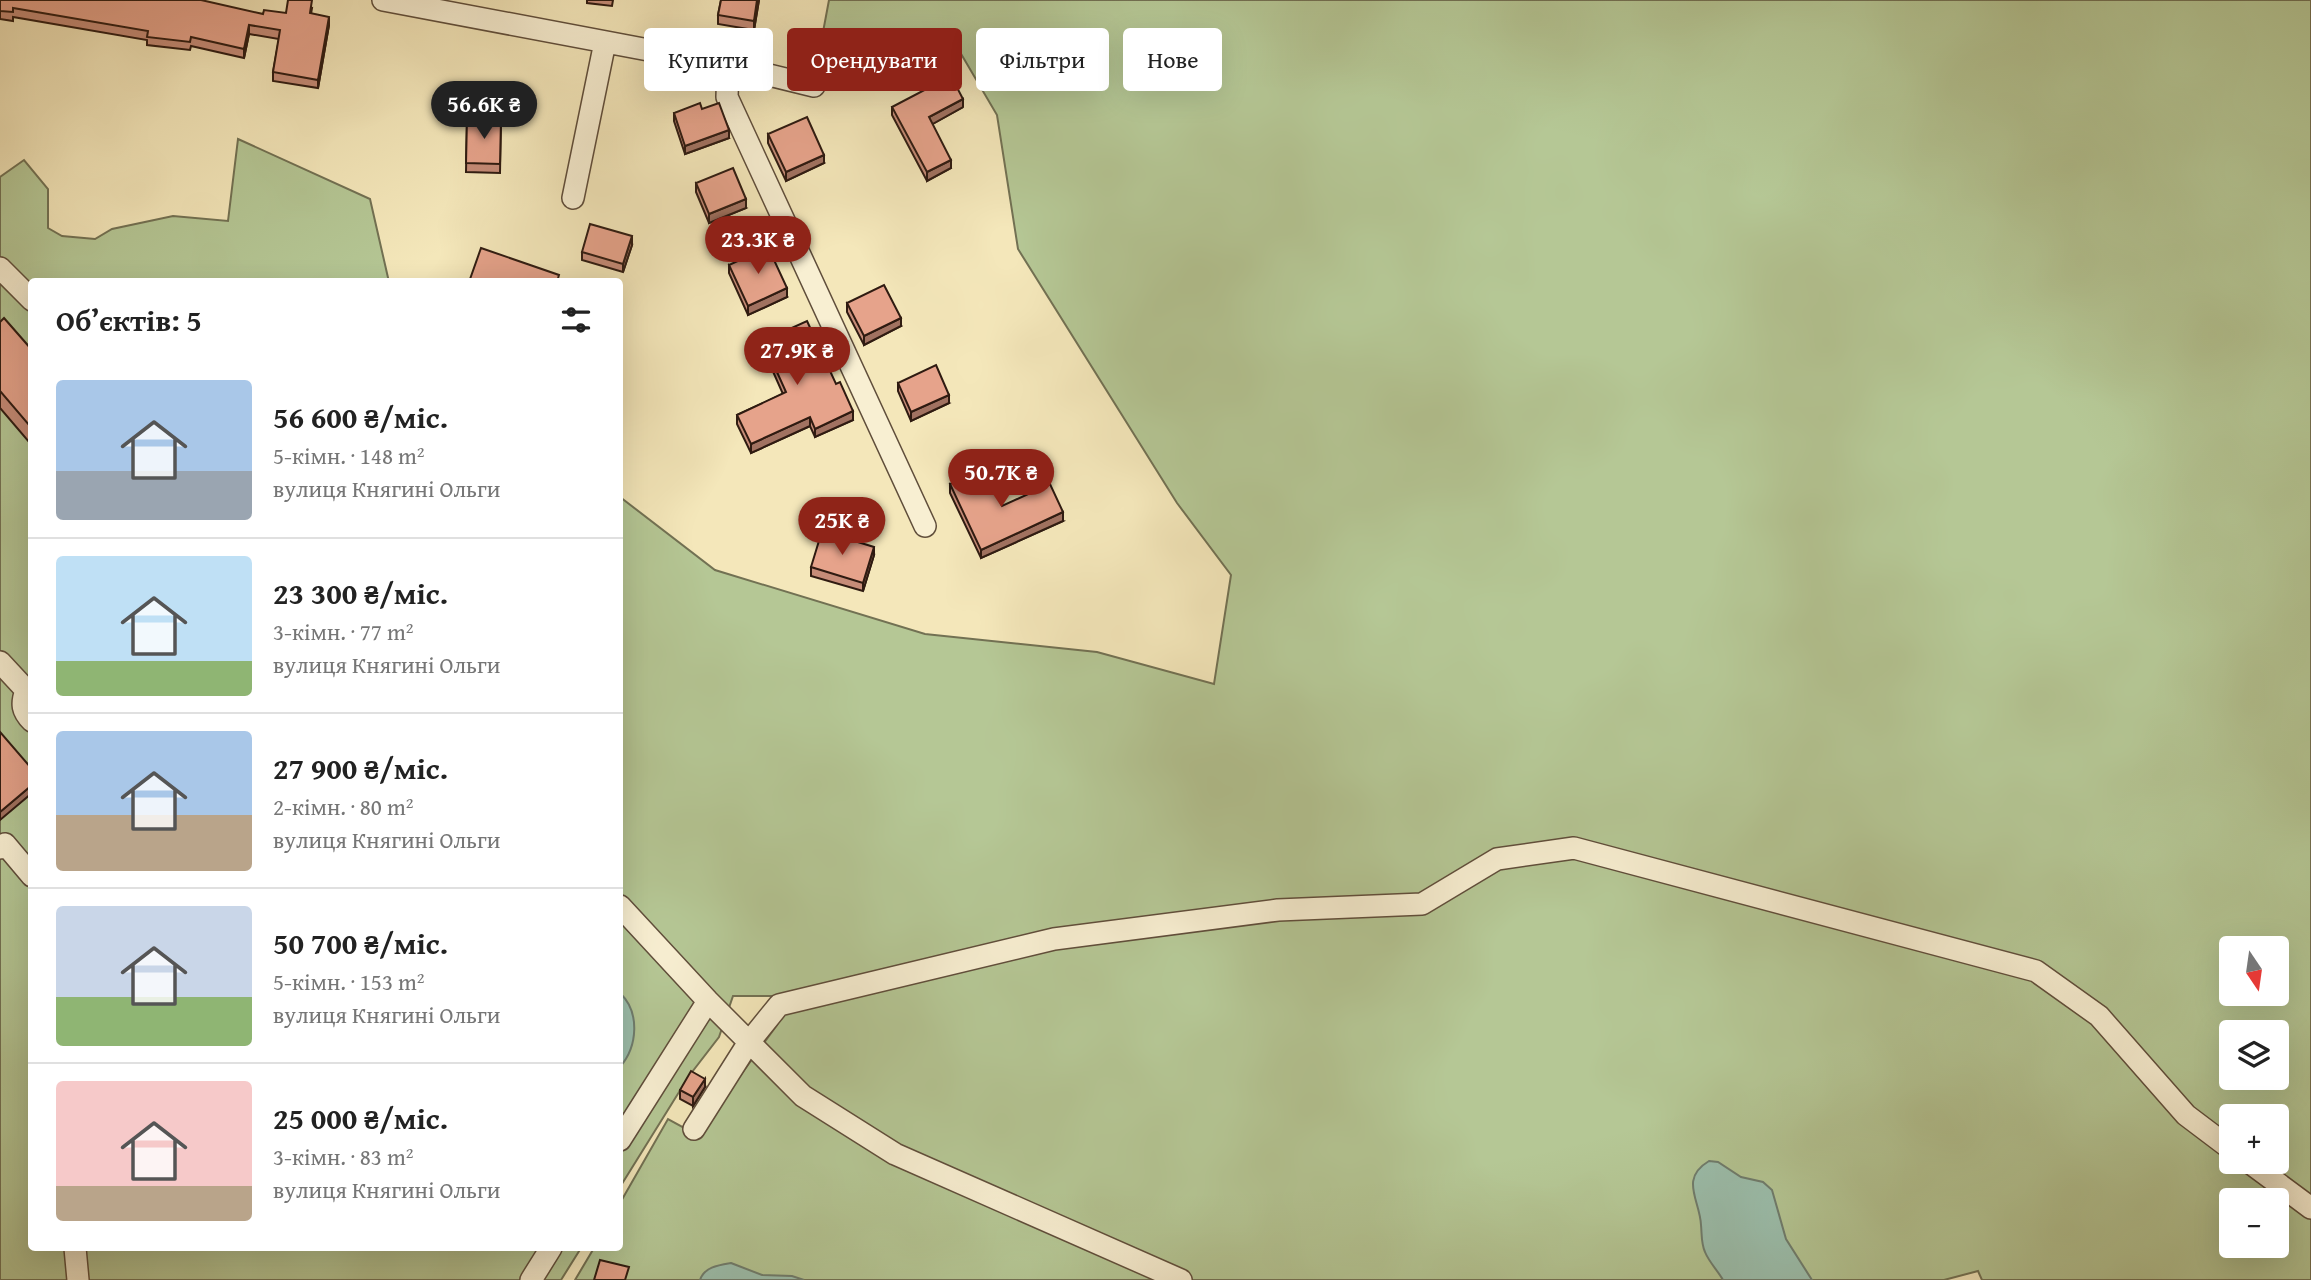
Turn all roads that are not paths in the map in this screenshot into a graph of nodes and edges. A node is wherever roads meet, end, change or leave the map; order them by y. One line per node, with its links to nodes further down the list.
1 (383, 0): 2 (street)
2 (605, 42): 3 (street); 5 (street)
3 (644, 49)
4 (727, 91): 8 (street)
5 (573, 198)
6 (0, 268): 7 (street)
7 (28, 296)
8 (925, 526)
9 (0, 662): 10 (street)
10 (28, 688)
11 (28, 691): 12 (street)
12 (28, 717)
13 (0, 848): 14 (street)
14 (28, 871)
15 (623, 909): 16 (street)
16 (708, 1000): 17 (street); 19 (street)
17 (749, 1042): 18 (street); 20 (street); 27 (street)
18 (694, 1129)
19 (623, 1135)
20 (2219, 1140)
21 (2265, 1174): 22 (street)
22 (2311, 1208)
23 (75, 1251): 25 (street)
24 (549, 1251): 26 (street)
25 (78, 1280)
26 (531, 1280)
27 (1181, 1280)

